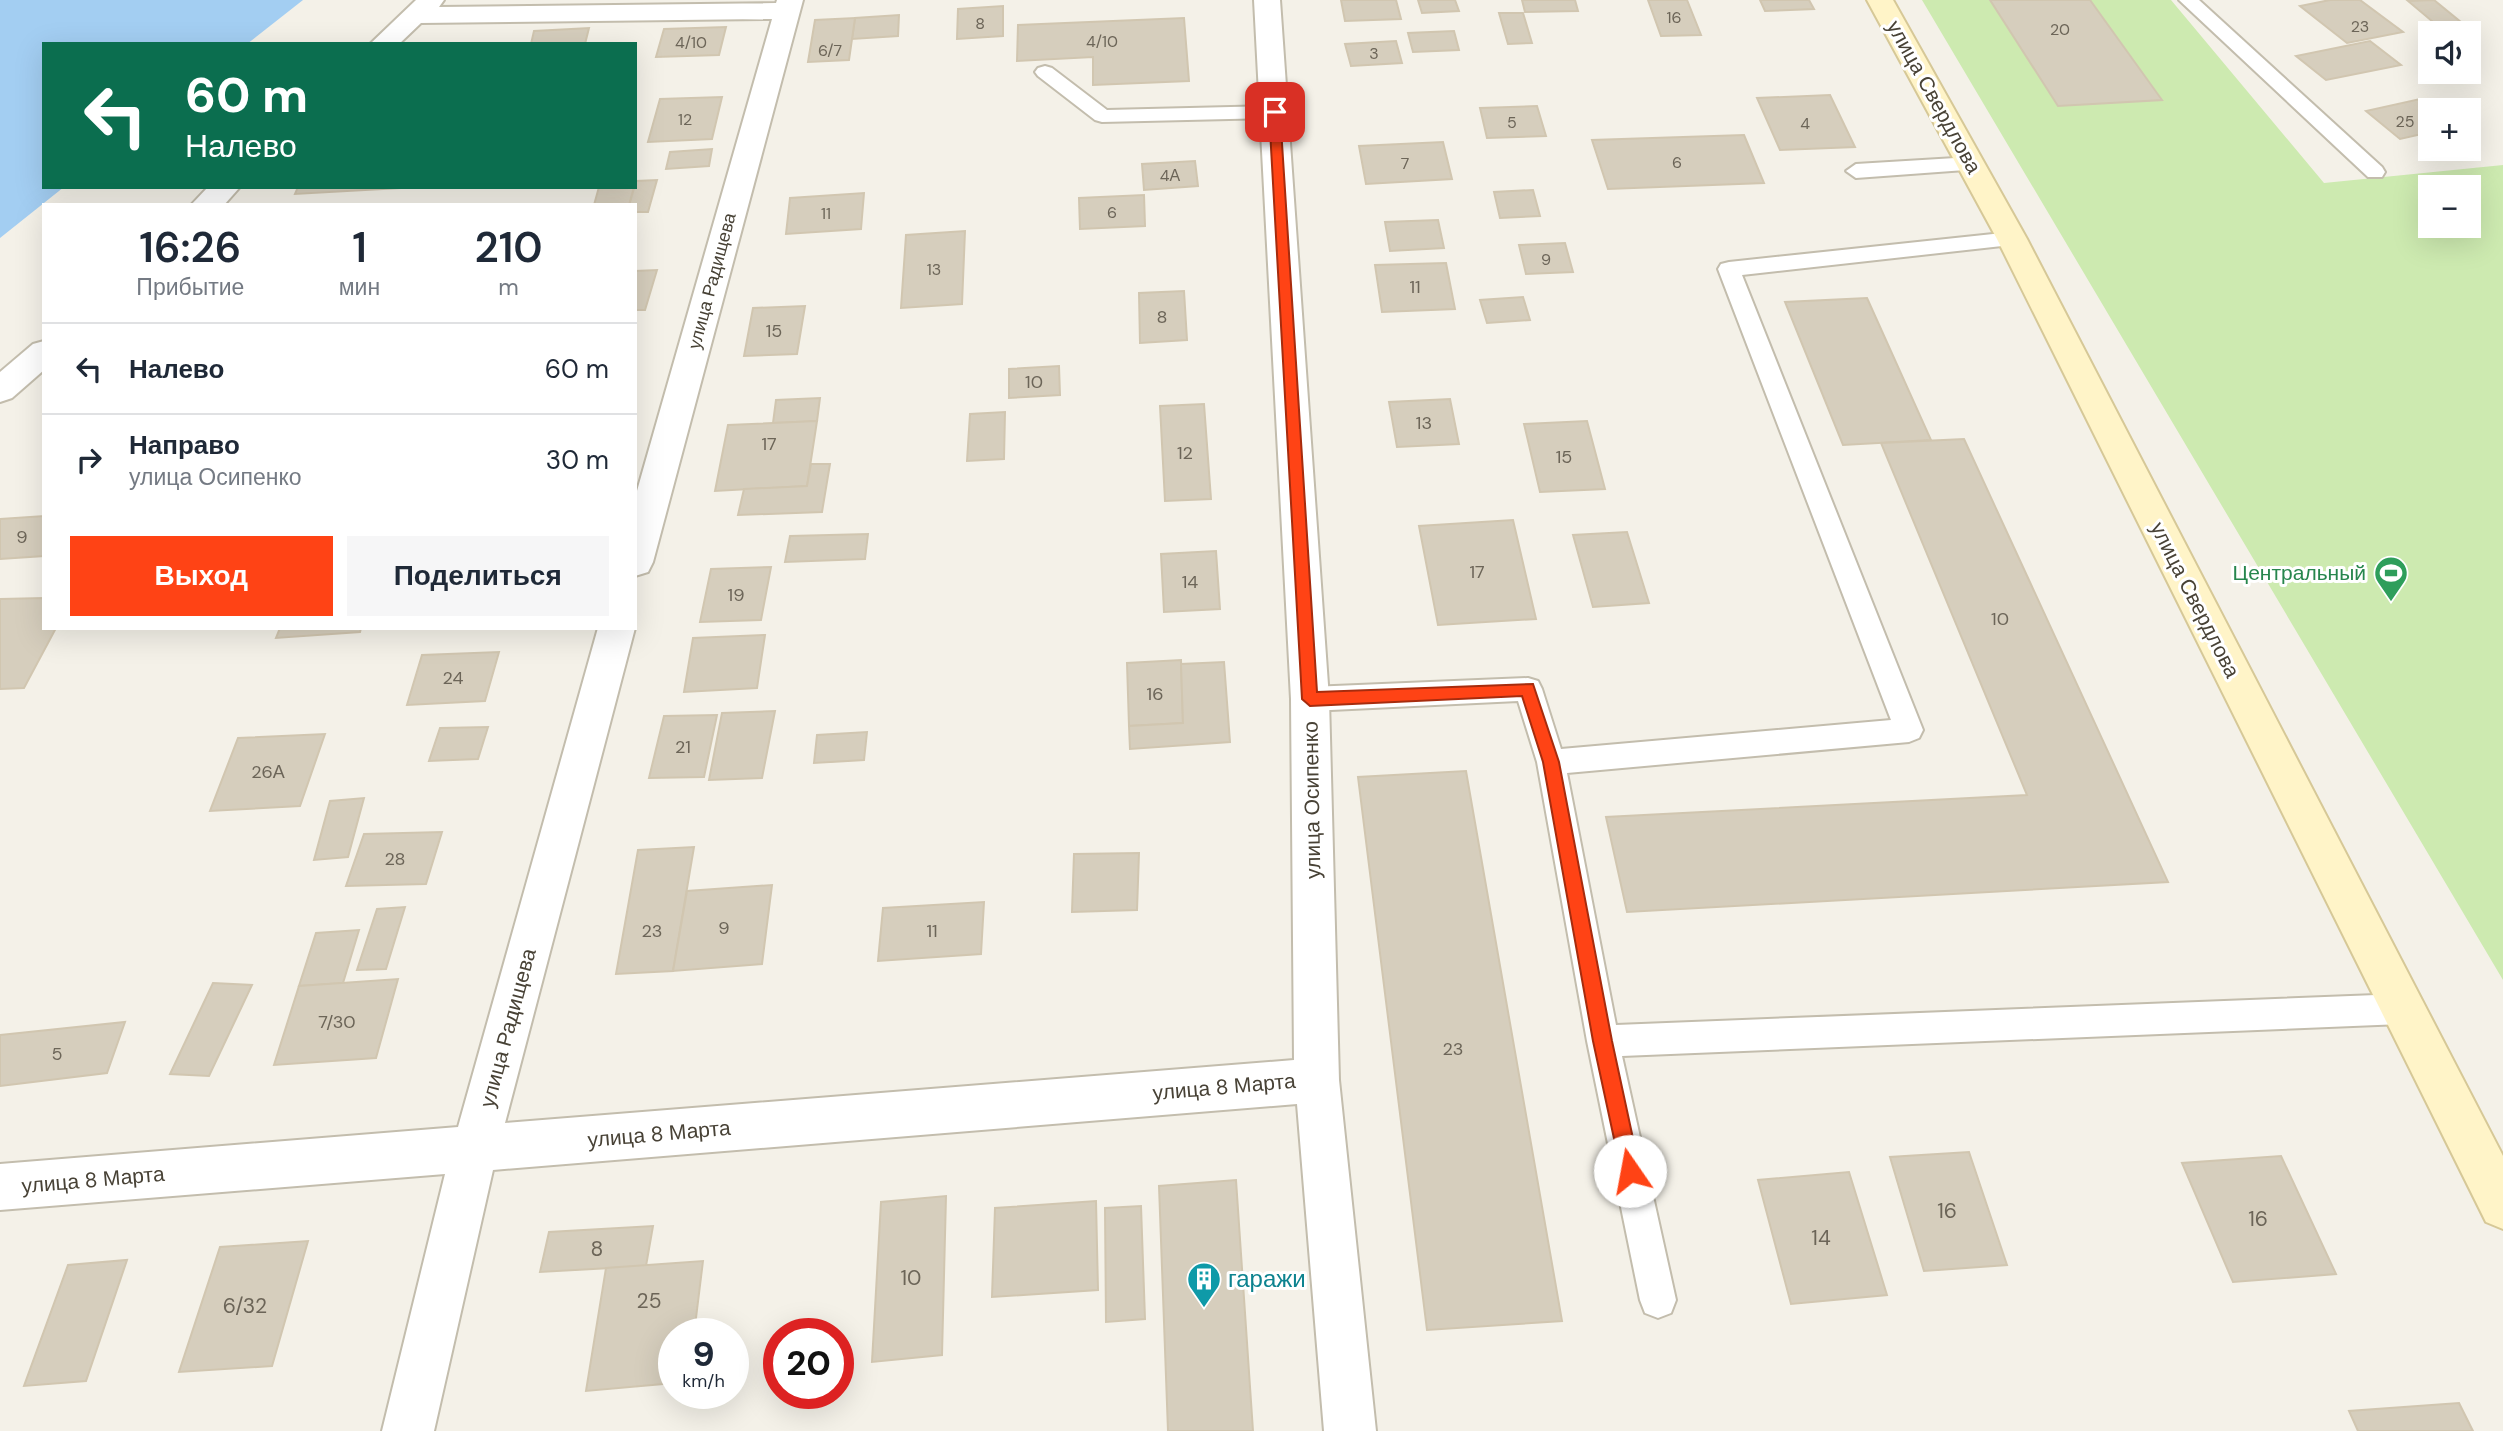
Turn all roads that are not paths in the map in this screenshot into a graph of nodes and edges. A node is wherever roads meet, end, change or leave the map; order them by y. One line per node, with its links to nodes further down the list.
1 (1267, 0): 8 (street, улица Осипенко)
2 (1880, 0): 9 (street, улица Свердлова)
3 (2188, 0): 11 (lane)
4 (788, 6): 5 (street); 17 (street, улица Радищева)
5 (423, 8): 6 (street)
6 (385, 42)
7 (1045, 72): 8 (lane)
8 (1275, 112): 19 (street, улица Осипенко)
9 (1972, 164): 10 (lane); 14 (street, улица Свердлова)
10 (1856, 171)
11 (2375, 172)
12 (224, 189): 13 (street)
13 (208, 203)
14 (2012, 239): 20 (lane); 21 (street, улица Свердлова)
15 (42, 354): 16 (street)
16 (0, 390)
17 (637, 555)
18 (616, 630): 24 (street, улица Радищева)
19 (1310, 699): 20 (lane); 23 (street, улица Осипенко)
20 (1551, 762): 22 (lane)
21 (2402, 1009): 22 (lane); 26 (street, улица Свердлова)
22 (1602, 1041): 27 (lane)
23 (1317, 1080): 24 (street, улица 8 Марта); 29 (street, улица Осипенко)
24 (475, 1150): 25 (street, улица 8 Марта); 28 (street, улица Радищева)
25 (0, 1187)
26 (2503, 1205)
27 (1658, 1300)
28 (408, 1431)
29 (1350, 1431)

